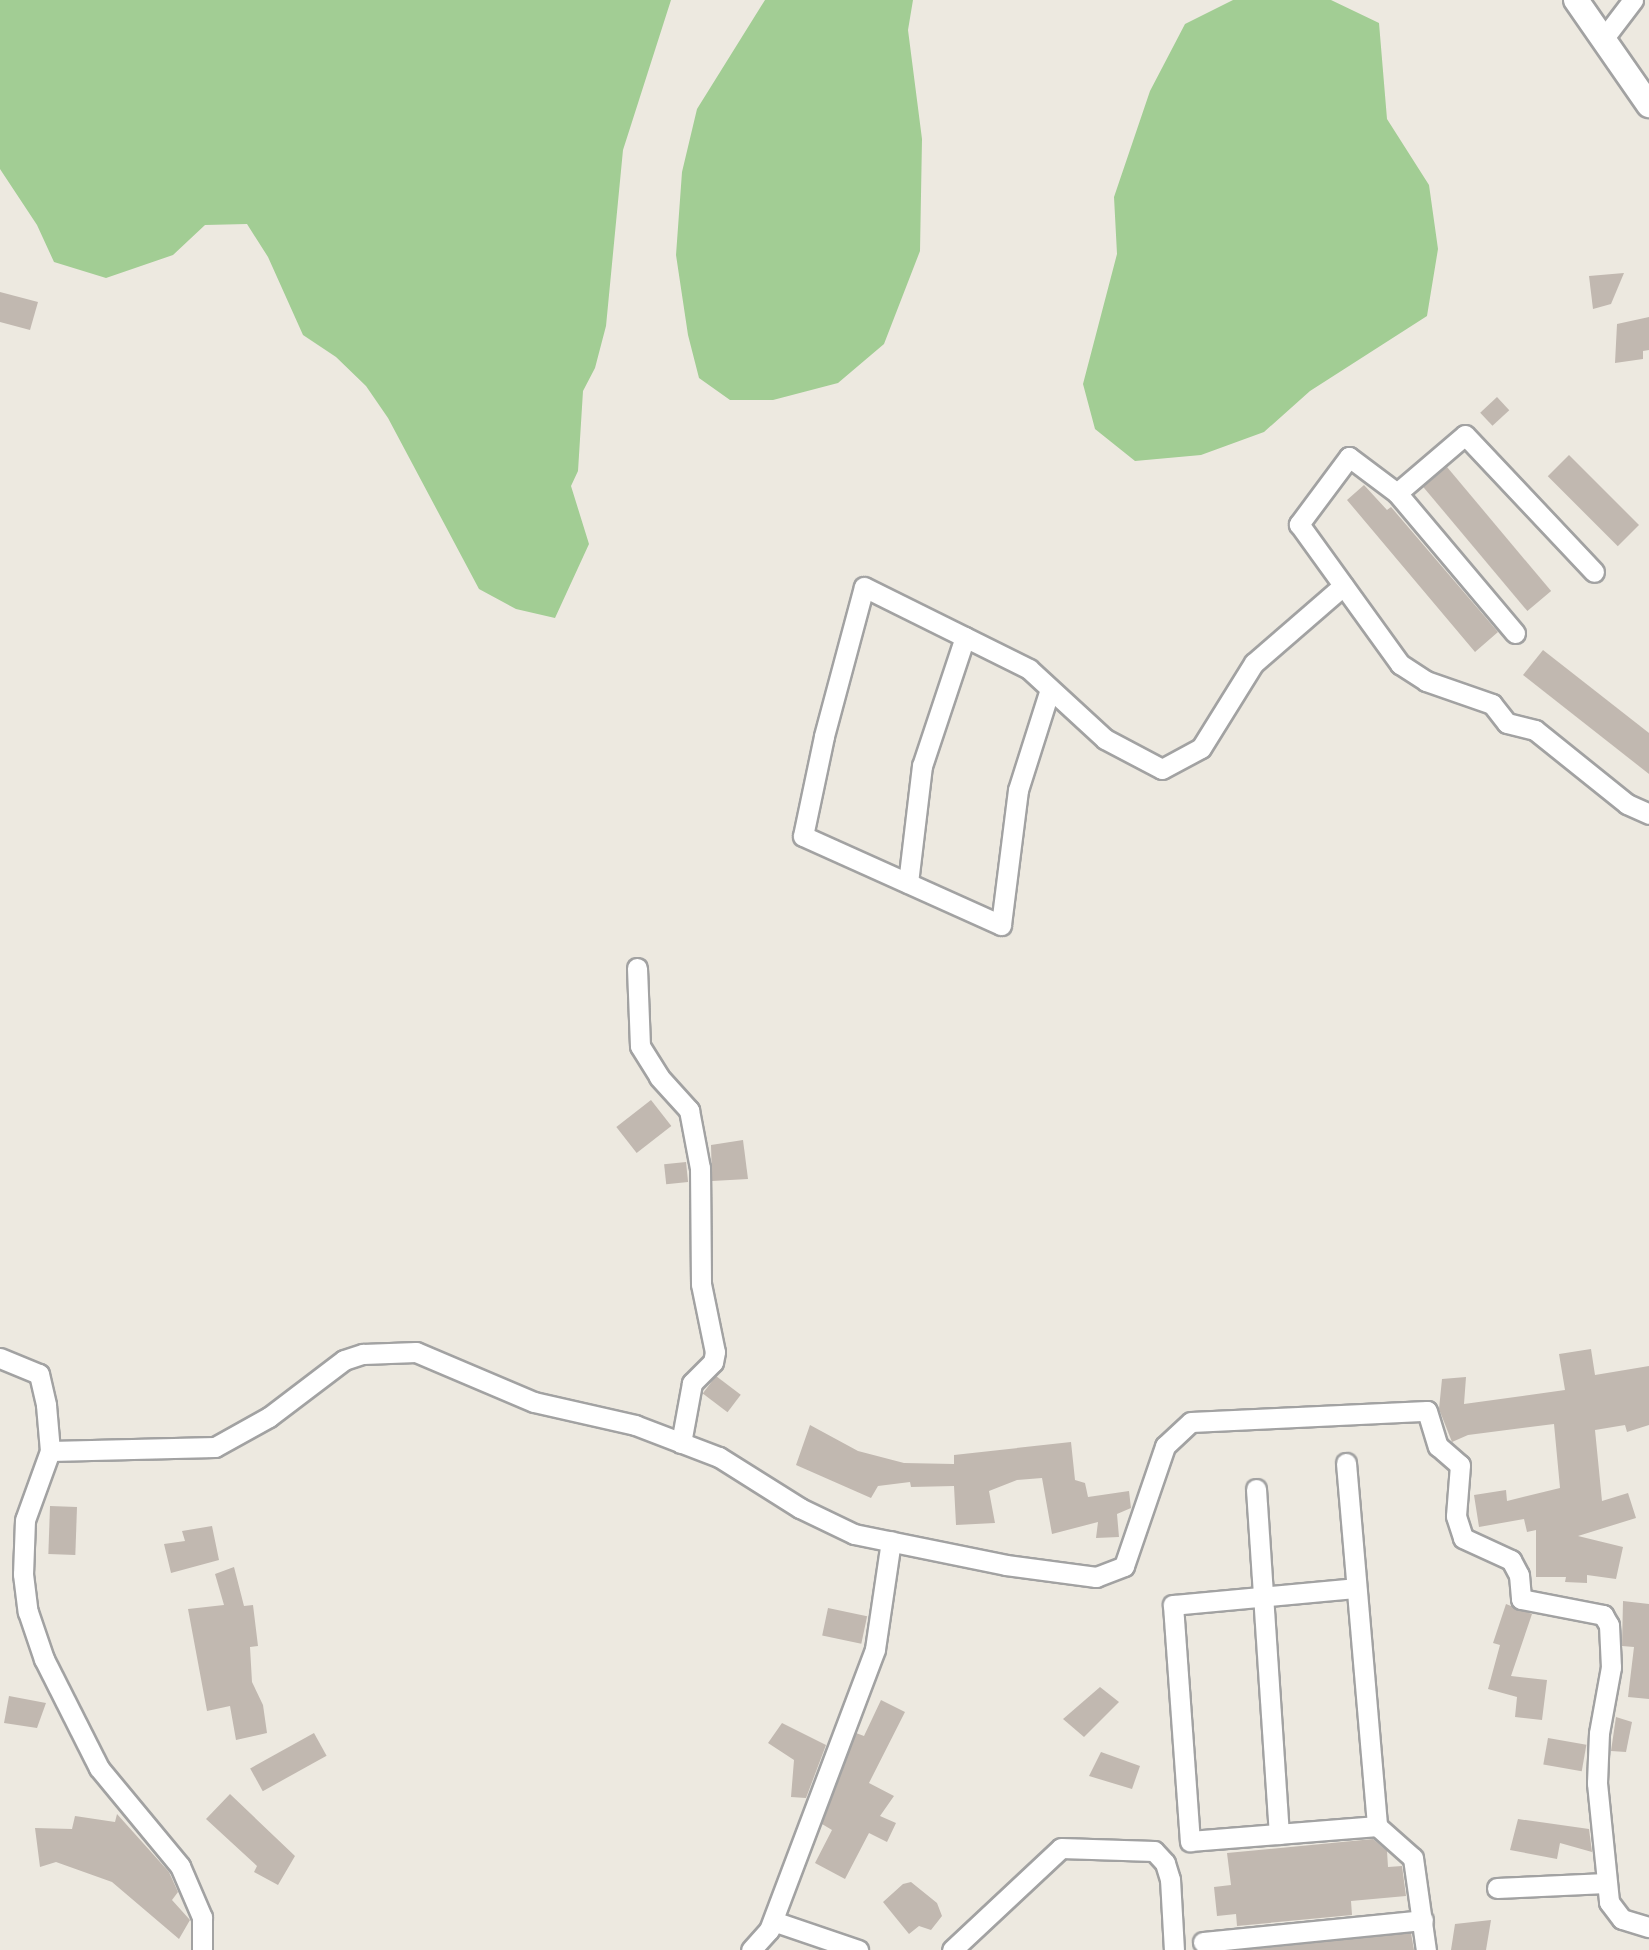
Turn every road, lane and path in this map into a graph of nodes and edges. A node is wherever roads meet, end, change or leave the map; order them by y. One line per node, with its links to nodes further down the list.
1 (1576, 0): 3 (street)
2 (1633, 0): 3 (street)
3 (1604, 38): 4 (street)
4 (1649, 105)
5 (1397, 493): 6 (street); 7 (street); 8 (street)
6 (1594, 572)
7 (1343, 586): 10 (street); 11 (street)
8 (1515, 633)
9 (965, 637): 10 (street); 12 (street); 12 (street)
10 (1050, 689): 12 (street)
11 (1649, 814)
12 (908, 883)
13 (637, 968): 15 (street)
14 (0, 1359): 16 (street)
15 (681, 1443): 16 (street); 19 (street)
16 (50, 1451): 30 (street)
17 (1346, 1462): 20 (street)
18 (1256, 1489): 21 (street)
19 (891, 1541): 24 (street); 27 (street)
20 (1356, 1588): 21 (street); 22 (street)
21 (1265, 1596): 23 (street); 23 (street)
22 (1377, 1826): 23 (street); 26 (street)
23 (1279, 1834)
24 (1606, 1883): 25 (street); 28 (street)
25 (1497, 1888)
26 (1423, 1920): 29 (street); 35 (street)
27 (773, 1921): 31 (street); 32 (street)
28 (1649, 1927)
29 (1203, 1942)
30 (202, 1950)
31 (751, 1950)
32 (858, 1950)
33 (952, 1950): 34 (street)
34 (1174, 1950)
35 (1426, 1950)

